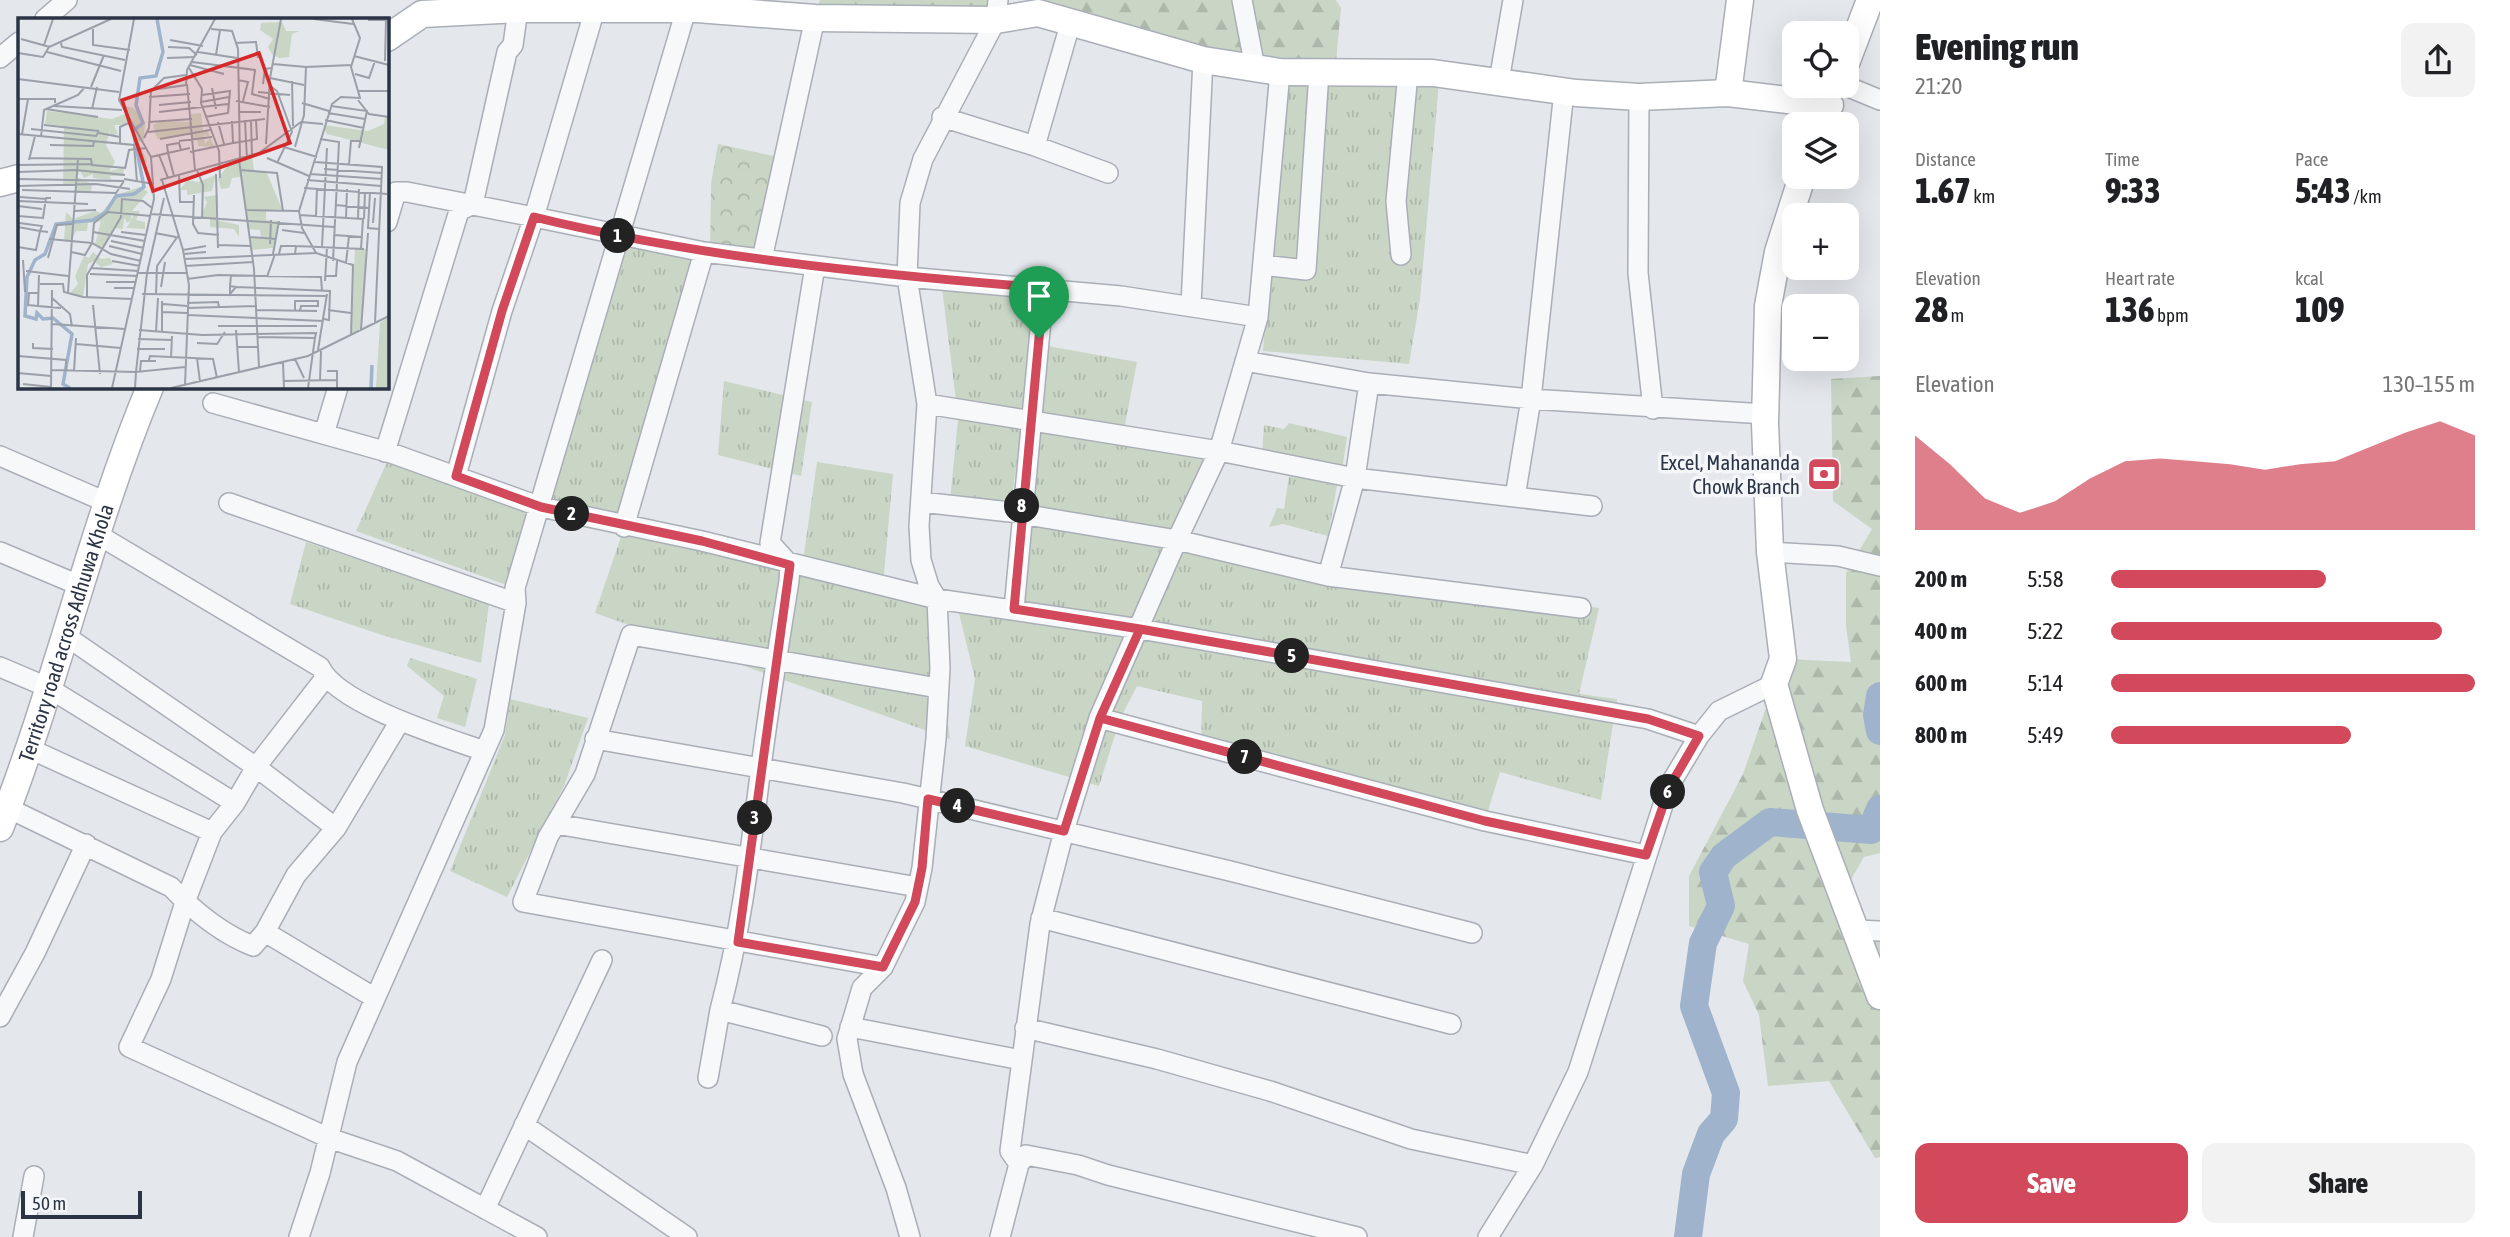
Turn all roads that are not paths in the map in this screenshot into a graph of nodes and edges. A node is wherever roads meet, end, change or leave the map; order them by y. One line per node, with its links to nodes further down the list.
1 (67, 0): 11 (street)
2 (1242, 0): 19 (street)
3 (1513, 0): 22 (street)
4 (1740, 0): 24 (street)
5 (1870, 0): 14 (street)
6 (694, 6): 9 (street); 12 (street); 37 (street)
7 (1039, 7): 10 (street); 13 (street)
8 (518, 9): 9 (street); 15 (street); 34 (street)
9 (595, 9): 35 (street)
10 (997, 10): 12 (street); 28 (street)
11 (46, 18)
12 (815, 18): 40 (street)
13 (1071, 21): 18 (street); 29 (street)
14 (1859, 29)
15 (388, 37)
16 (18, 43): 17 (street)
17 (0, 58)
18 (1203, 60): 19 (street); 45 (street)
19 (1268, 70): 20 (street); 41 (street)
20 (1319, 72): 21 (street); 41 (street)
21 (1408, 73): 22 (street); 39 (street)
22 (1499, 81): 23 (street)
23 (1564, 91): 25 (street); 51 (street)
24 (1728, 93): 25 (street); 26 (street)
25 (1639, 97): 54 (street)
26 (1834, 100): 27 (street)
27 (1880, 100)
28 (943, 117): 29 (street); 43 (street)
29 (1035, 146): 30 (street)
30 (1108, 173)
31 (18, 178): 32 (street)
32 (0, 183)
33 (1798, 189): 55 (street)
34 (473, 204): 35 (street); 36 (street); 59 (street)
35 (534, 217): 37 (street); 61 (street)
36 (388, 219)
37 (618, 236): 38 (street); 68 (street)
38 (704, 252): 40 (street); 70 (street)
39 (1401, 255)
40 (762, 259): 42 (street)
41 (1263, 265): 46 (street)
42 (815, 266): 43 (street); 75 (street)
43 (907, 276): 44 (street); 53 (street)
44 (1044, 288): 45 (street); 56 (street)
45 (1191, 305): 46 (street)
46 (1258, 317): 47 (street)
47 (1245, 361): 48 (street); 58 (street)
48 (1369, 383): 51 (street); 62 (street)
49 (150, 388): 64 (street, Territory road across Adhuwa Khola)
50 (338, 388): 57 (street)
51 (1531, 399): 54 (street); 63 (street)
52 (213, 403): 57 (street)
53 (927, 404): 56 (street); 65 (street)
54 (1653, 410): 55 (street)
55 (1765, 415): 74 (street)
56 (1031, 423): 58 (street); 69 (street)
57 (324, 434): 59 (street)
58 (1219, 451): 62 (street); 72 (street)
59 (385, 452): 61 (street)
60 (0, 456): 64 (street)
61 (456, 476): 68 (street)
62 (1355, 478): 63 (street); 77 (street)
63 (1516, 497): 67 (street)
64 (106, 502): 71 (street, Territory road across Adhuwa Khola)
65 (921, 502): 69 (street); 79 (street)
66 (229, 503): 80 (street)
67 (1592, 506)
68 (541, 507): 70 (street); 80 (street)
69 (1022, 514): 72 (street); 82 (street)
70 (624, 527): 75 (street)
71 (95, 533): 78 (street, Territory road across Adhuwa Khola); 87 (street)
72 (1177, 540): 77 (street); 83 (street)
73 (0, 552): 78 (street)
74 (1770, 552): 76 (street); 88 (street)
75 (790, 565): 79 (street); 85 (street)
76 (1880, 566)
77 (1328, 576): 81 (street)
78 (81, 586): 84 (street, Territory road across Adhuwa Khola)
79 (937, 599): 82 (street); 90 (street)
80 (516, 603): 96 (street)
81 (1581, 608)
82 (1014, 609): 83 (street)
83 (1140, 629): 91 (street); 93 (street)
84 (63, 634): 89 (street, Territory road across Adhuwa Khola); 97 (street)
85 (776, 660): 90 (street); 94 (street); 98 (street)
86 (0, 667): 89 (street)
87 (325, 678): 92 (street); 97 (street)
88 (1774, 684): 93 (street); 112 (street)
89 (47, 687): 95 (street, Territory road across Adhuwa Khola); 101 (street)
90 (938, 688): 99 (street)
91 (1100, 718): 104 (street); 107 (street)
92 (400, 721): 96 (street); 103 (street)
93 (1699, 736): 107 (street)
94 (595, 739): 98 (street); 102 (street)
95 (28, 748): 100 (street, Territory road across Adhuwa Khola); 105 (street)
96 (484, 751): 119 (street)
97 (256, 767): 101 (street); 103 (street)
98 (761, 767): 99 (street); 108 (street)
99 (928, 799): 104 (street); 109 (street)
100 (4, 803): 106 (street)
101 (234, 803): 105 (street)
102 (556, 824): 108 (street); 115 (street)
103 (336, 828): 113 (street)
104 (1064, 831): 111 (street); 114 (street)
105 (212, 832): 110 (street)
106 (86, 844): 110 (street); 121 (street)
107 (1646, 855): 131 (street)
108 (751, 860): 109 (street); 115 (street)
109 (918, 887): 117 (street)
110 (185, 902): 113 (street); 129 (street)
111 (1041, 918): 122 (street); 124 (street)
112 (1868, 931): 118 (street)
113 (265, 932): 119 (street)
114 (1472, 933)
115 (738, 942): 117 (street); 120 (street)
116 (602, 960): 128 (street)
117 (883, 967): 123 (street)
118 (1880, 996)
119 (375, 998): 129 (street)
120 (720, 1010): 125 (street); 127 (street)
121 (0, 1017)
122 (1451, 1024)
123 (850, 1027): 126 (street); 138 (street)
124 (1025, 1028): 126 (street); 131 (street)
125 (822, 1036)
126 (1021, 1060): 130 (street)
127 (708, 1078)
128 (524, 1125): 133 (street); 137 (street)
129 (329, 1138): 133 (street); 135 (street)
130 (1018, 1164): 139 (street); 140 (street)
131 (1533, 1166): 141 (street)
132 (34, 1176): 134 (street)
133 (485, 1209): 136 (street)
134 (23, 1237)
135 (299, 1237)
136 (537, 1237)
137 (687, 1237)
138 (910, 1237)
139 (1000, 1237)
140 (1357, 1237)
141 (1488, 1237)

